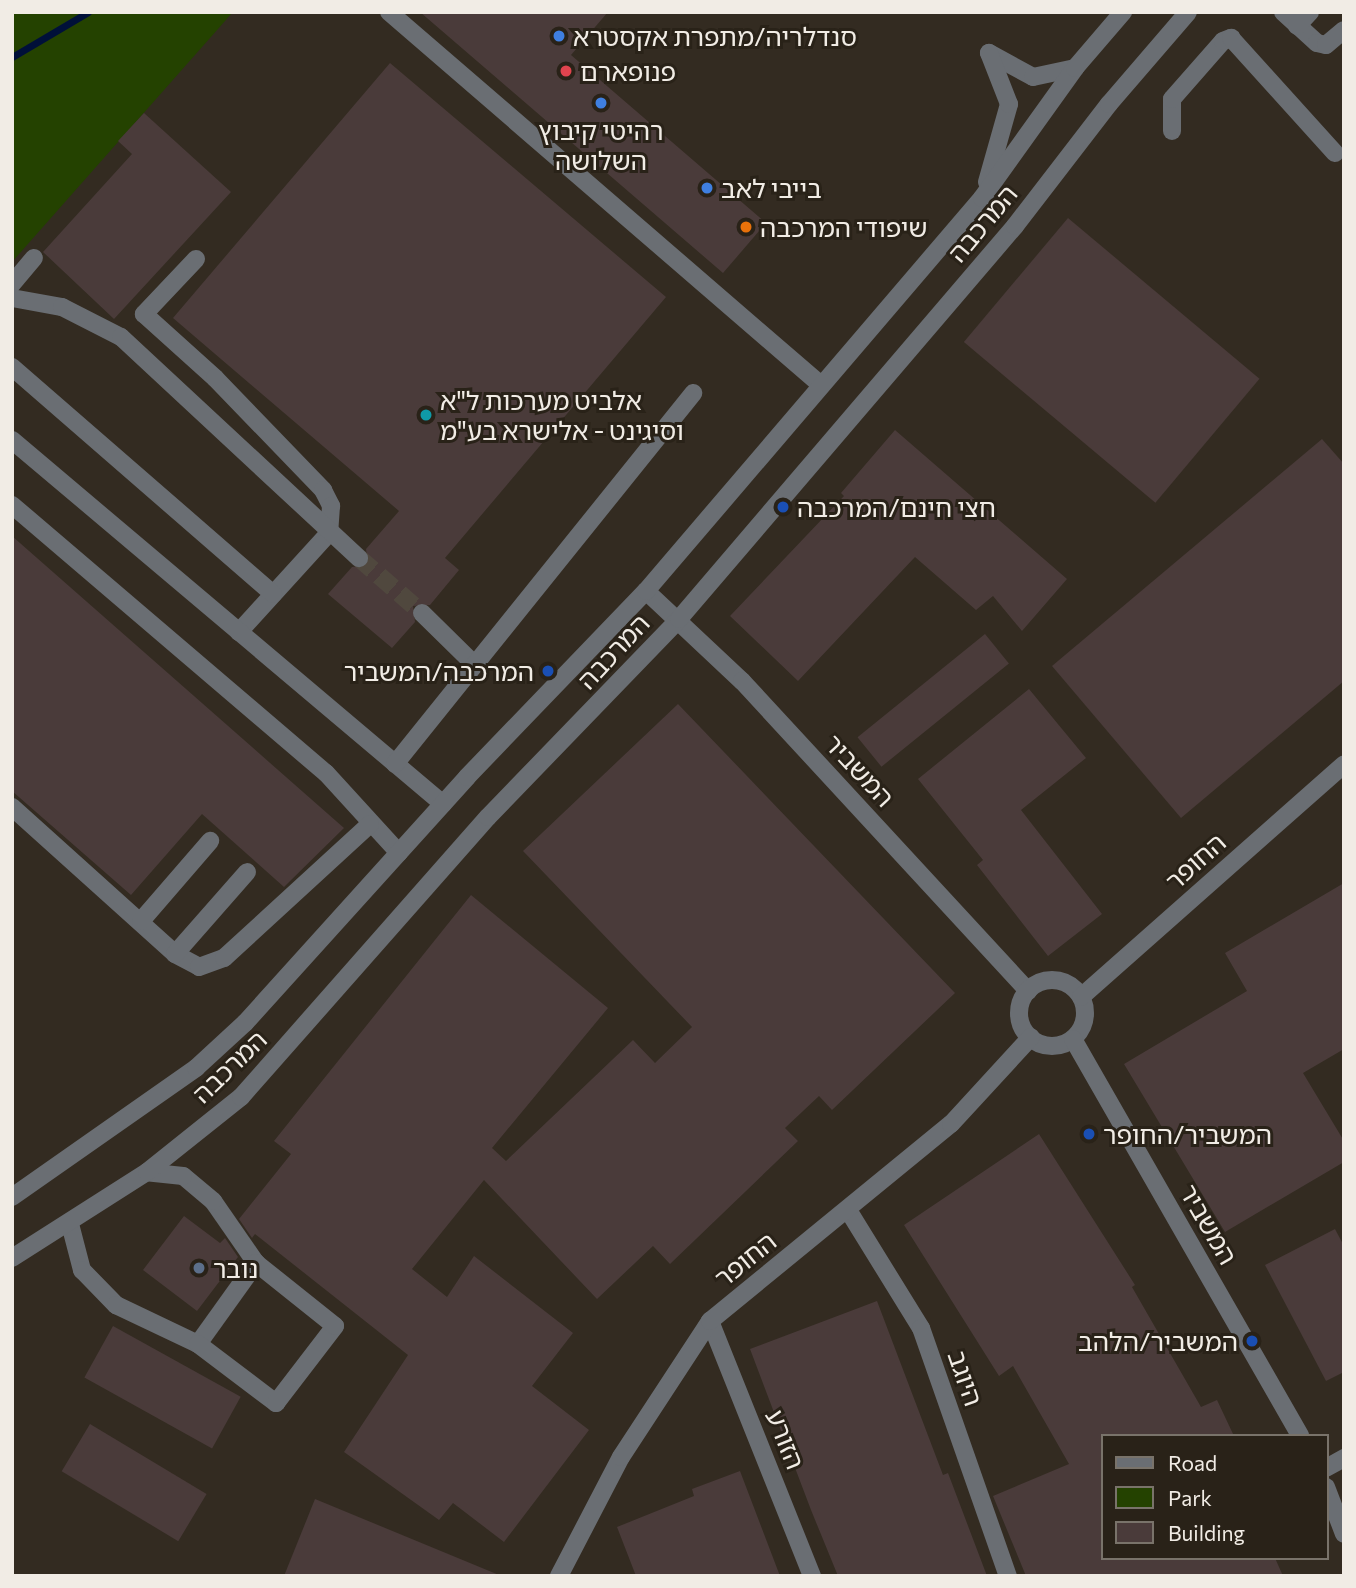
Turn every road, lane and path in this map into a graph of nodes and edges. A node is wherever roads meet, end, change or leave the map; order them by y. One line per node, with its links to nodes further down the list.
1 (389, 12): 18 (street)
2 (1123, 12): 7 (street, המרכבה)
3 (1188, 12): 27 (street, המרכבה)
4 (1283, 12): 5 (street)
5 (1304, 19): 6 (street)
6 (1344, 30)
7 (1075, 68): 10 (street, המרכבה); 10 (street)
8 (1172, 131): 9 (street)
9 (1341, 153)
10 (982, 198): 18 (street, המרכבה)
11 (34, 258): 13 (street)
12 (196, 259): 15 (street)
13 (12, 284)
14 (12, 298): 16 (street)
15 (144, 314): 16 (street); 22 (street)
16 (121, 337): 22 (street)
17 (12, 367): 25 (street)
18 (821, 385): 24 (street, המרכבה)
19 (693, 393): 29 (street)
20 (12, 440): 28 (street)
21 (12, 505): 34 (street)
22 (329, 533): 23 (street); 25 (street)
23 (359, 558)
24 (646, 591): 27 (street, המשביר); 32 (street, המרכבה)
25 (273, 594): 28 (street)
26 (422, 613): 29 (street)
27 (679, 619): 40 (street, המשביר); 44 (street, המרכבה)
28 (239, 632): 30 (street)
29 (475, 665): 30 (street)
30 (395, 764): 32 (street)
31 (1344, 764): 41 (street, החופר)
32 (443, 804): 36 (street, המרכבה)
33 (12, 807): 38 (street)
34 (370, 824): 36 (street); 39 (street)
35 (209, 841): 38 (street)
36 (399, 853): 45 (street, המרכבה)
37 (247, 872): 39 (street)
38 (141, 921): 39 (street)
39 (175, 954)
40 (1028, 991): 41 (street); 42 (street)
41 (1081, 998): 43 (street)
42 (1031, 1037): 43 (street); 46 (street, החופר)
43 (1073, 1039): 52 (street, המשביר)
44 (146, 1172): 47 (street, המרכבה); 49 (street)
45 (12, 1197)
46 (849, 1210): 50 (street, החופר); 59 (street, היוגב)
47 (70, 1224): 48 (street, המרכבה); 51 (street)
48 (14, 1260)
49 (256, 1263): 51 (street); 51 (street)
50 (710, 1321): 57 (street, החופר); 58 (street, הזורע)
51 (198, 1344)
52 (1299, 1434)
53 (1344, 1458): 54 (street)
54 (1328, 1467)
55 (1328, 1492): 56 (street)
56 (1344, 1534)
57 (559, 1576)
58 (812, 1576)
59 (1008, 1576)

